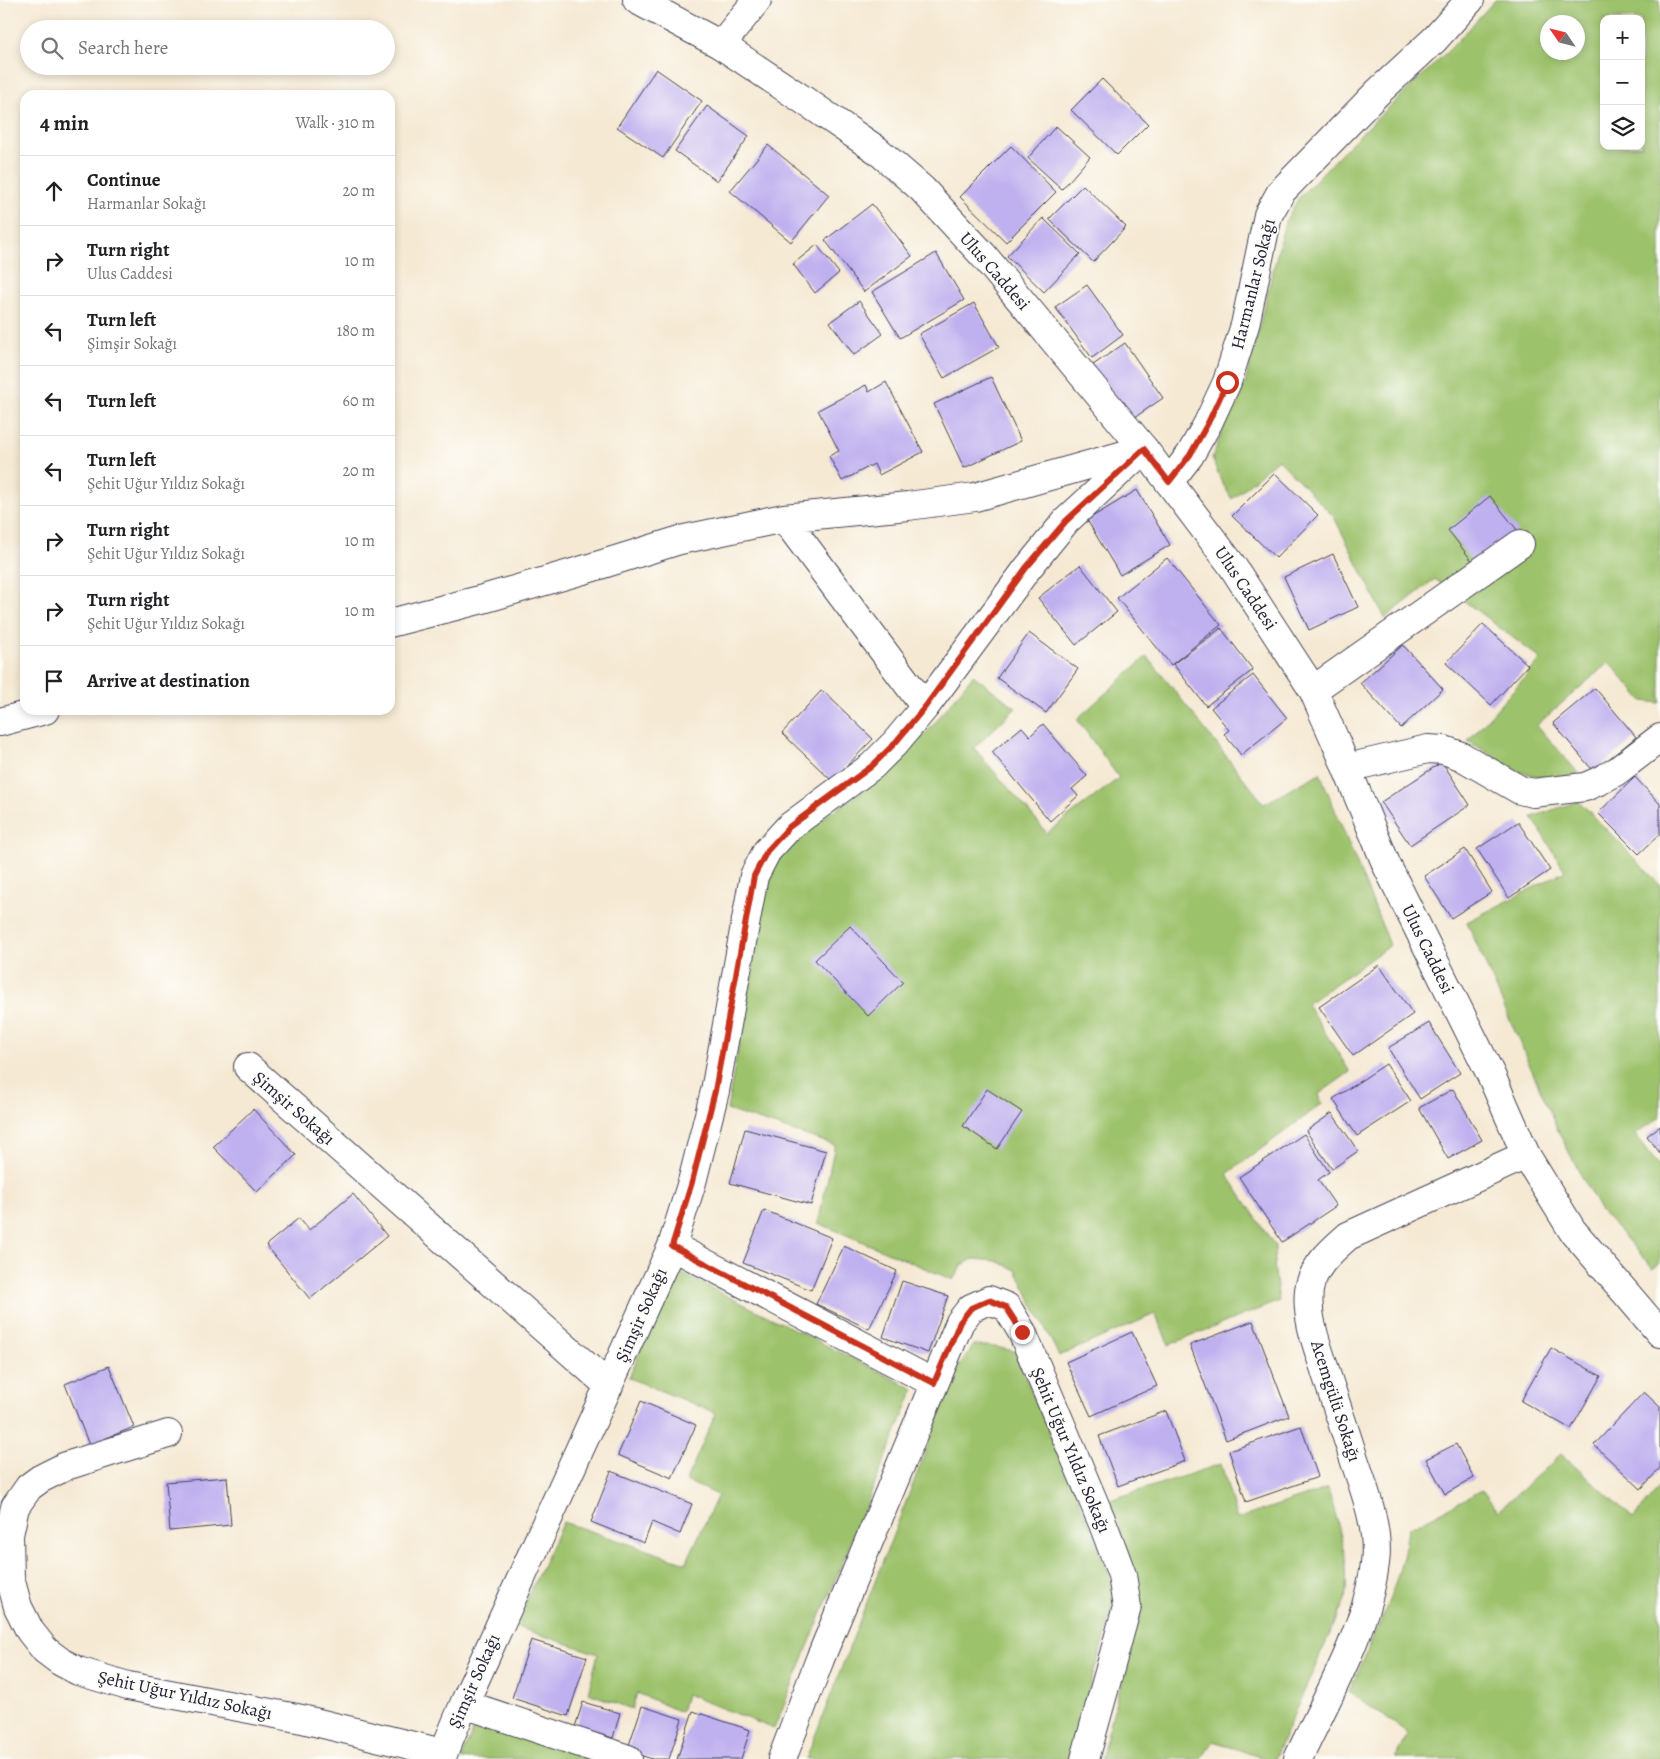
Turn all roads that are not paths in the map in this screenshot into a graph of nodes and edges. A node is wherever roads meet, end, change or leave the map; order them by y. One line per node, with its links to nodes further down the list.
1 (638, 0): 4 (street, Ulus Caddesi)
2 (757, 0): 4 (street)
3 (1470, 0): 6 (street, Harmanlar Sokağı)
4 (721, 45): 5 (street, Ulus Caddesi)
5 (1144, 449): 6 (street, Ulus Caddesi); 7 (street); 11 (street, Şimşir Sokağı)
6 (1169, 482): 10 (street, Ulus Caddesi)
7 (784, 518): 9 (street); 11 (street)
8 (1520, 544): 10 (street)
9 (395, 622)
10 (1312, 690): 15 (street, Ulus Caddesi)
11 (925, 707): 18 (street, Şimşir Sokağı)
12 (26, 715): 13 (street)
13 (0, 722)
14 (1660, 738): 15 (street)
15 (1347, 768): 17 (street, Ulus Caddesi)
16 (248, 1067): 21 (street, Şimşir Sokağı)
17 (1526, 1154): 19 (street, Ulus Caddesi); 28 (street, Acemgülü Sokağı)
18 (672, 1246): 20 (street); 21 (street, Şimşir Sokağı)
19 (1660, 1333)
20 (934, 1383): 26 (street, Şehit Uğur Yıldız Sokağı); 27 (street, Şehit Uğur Yıldız Sokağı)
21 (609, 1386): 23 (street, Şimşir Sokağı)
22 (168, 1434): 24 (street, Şehit Uğur Yıldız Sokağı)
23 (464, 1704): 24 (street, Şimşir Sokağı); 25 (street)
24 (442, 1756)
25 (628, 1759)
26 (782, 1759)
27 (1085, 1759)
28 (1298, 1759)

